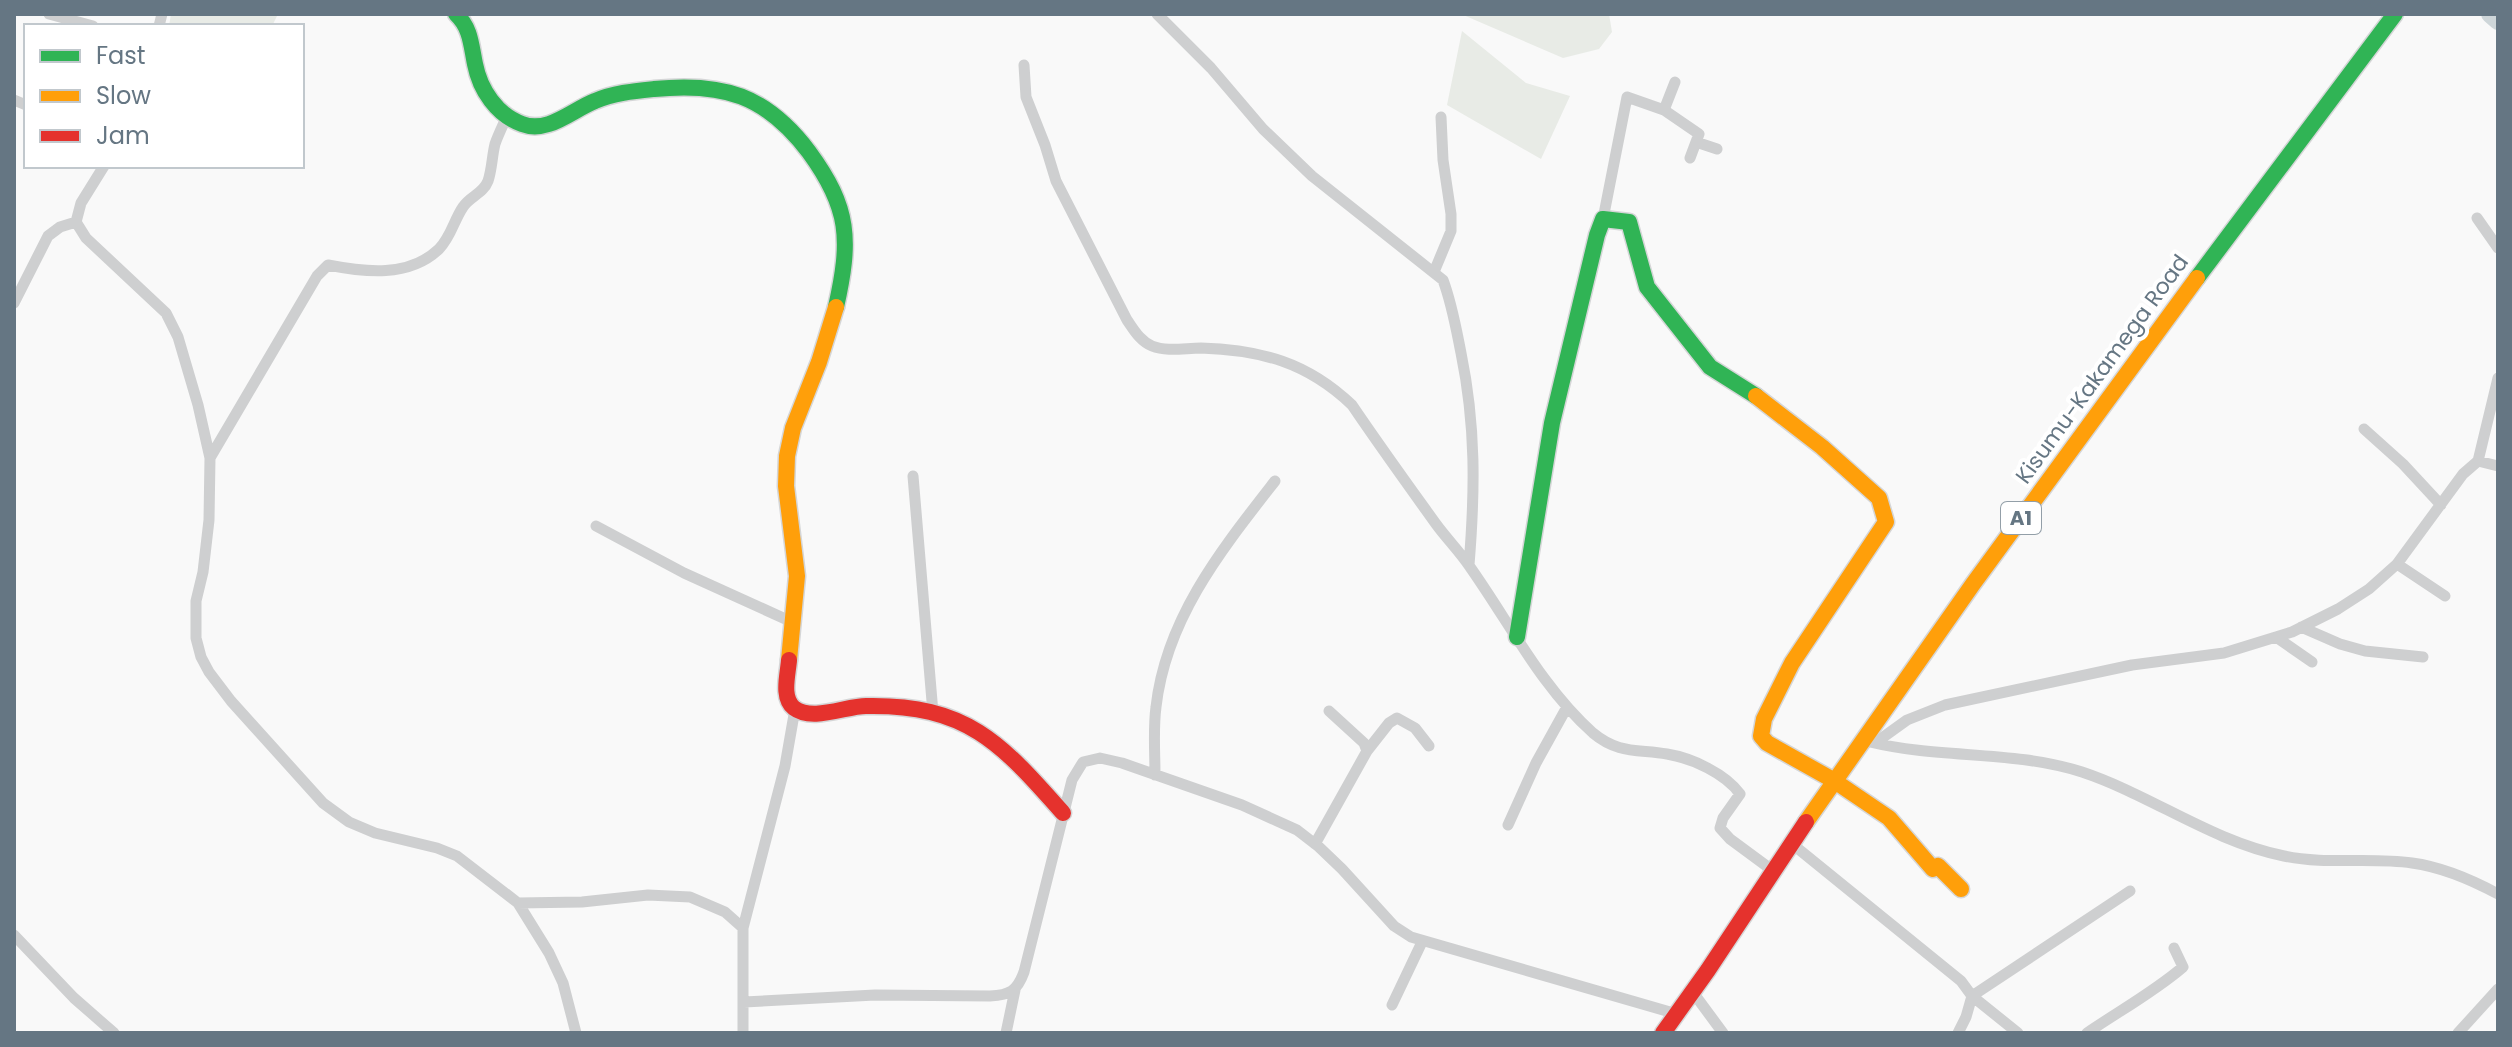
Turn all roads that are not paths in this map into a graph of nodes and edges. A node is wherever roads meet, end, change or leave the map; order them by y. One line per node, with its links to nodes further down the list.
1 (49, 14): 5 (street)
2 (456, 14): 9 (main road)
3 (1157, 14): 19 (street)
4 (2395, 14): 43 (main road, Kisumu-Kakamega Road / A1)
5 (86, 24)
6 (1024, 65): 31 (street)
7 (1675, 82): 8 (street)
8 (1664, 110): 11 (street); 16 (street)
9 (507, 116): 23 (street); 33 (main road)
10 (1441, 117): 19 (street)
11 (1696, 142): 12 (street); 13 (street)
12 (1717, 149)
13 (1690, 158)
14 (103, 168): 17 (street)
15 (2477, 218): 18 (street)
16 (1603, 219): 35 (main road); 47 (main road)
17 (76, 222): 20 (street); 23 (street)
18 (2498, 248)
19 (1434, 272): 31 (street)
20 (14, 303)
21 (2498, 378): 24 (street)
22 (2364, 429): 28 (street)
23 (210, 458): 56 (street)
24 (2478, 461): 25 (street); 28 (street)
25 (2498, 466)
26 (913, 476): 42 (street)
27 (1275, 481): 46 (street)
28 (2441, 505): 30 (street)
29 (596, 526): 33 (street)
30 (2397, 564): 32 (street); 34 (street)
31 (1469, 565): 35 (street)
32 (2445, 596)
33 (792, 622): 40 (main road)
34 (2301, 627): 36 (street); 37 (street)
35 (1517, 637): 39 (street)
36 (2276, 637): 38 (street); 43 (street)
37 (2423, 657)
38 (2312, 662)
39 (1567, 707): 49 (street); 52 (street)
40 (795, 709): 42 (main road); 57 (street)
41 (1329, 711): 45 (street)
42 (933, 713): 48 (main road)
43 (1868, 741): 47 (main road, Kisumu-Kakamega Road / A1); 55 (street)
44 (1429, 746): 45 (street)
45 (1367, 751): 51 (street)
46 (1155, 775): 48 (street); 51 (street)
47 (1833, 780): 50 (main road, Kisumu-Kakamega Road / A1); 53 (main road)
48 (1063, 813): 62 (street)
49 (1508, 825)
50 (1791, 843): 52 (main road, Kisumu-Kakamega Road / A1); 64 (street)
51 (1315, 844): 59 (street)
52 (1772, 870): 63 (main road, Kisumu-Kakamega Road / A1)
53 (1961, 889)
54 (2130, 891): 64 (street)
55 (2498, 894)
56 (518, 903): 57 (street); 69 (street)
57 (743, 928): 65 (street)
58 (14, 935): 68 (street)
59 (1422, 942): 66 (street); 67 (street)
60 (2174, 948): 76 (street)
61 (2498, 989): 77 (street)
62 (1015, 990): 65 (street); 71 (street)
63 (1692, 991): 67 (main road, Kisumu-Kakamega Road / A1); 73 (street)
64 (1972, 996): 74 (street); 75 (street)
65 (744, 1002): 70 (street)
66 (1392, 1005)
67 (1677, 1014): 72 (main road, Kisumu-Kakamega Road / A1)
68 (114, 1033)
69 (576, 1033)
70 (743, 1033)
71 (1006, 1033)
72 (1663, 1033)
73 (1723, 1033)
74 (1958, 1033)
75 (2018, 1033)
76 (2087, 1033)
77 (2458, 1033)

